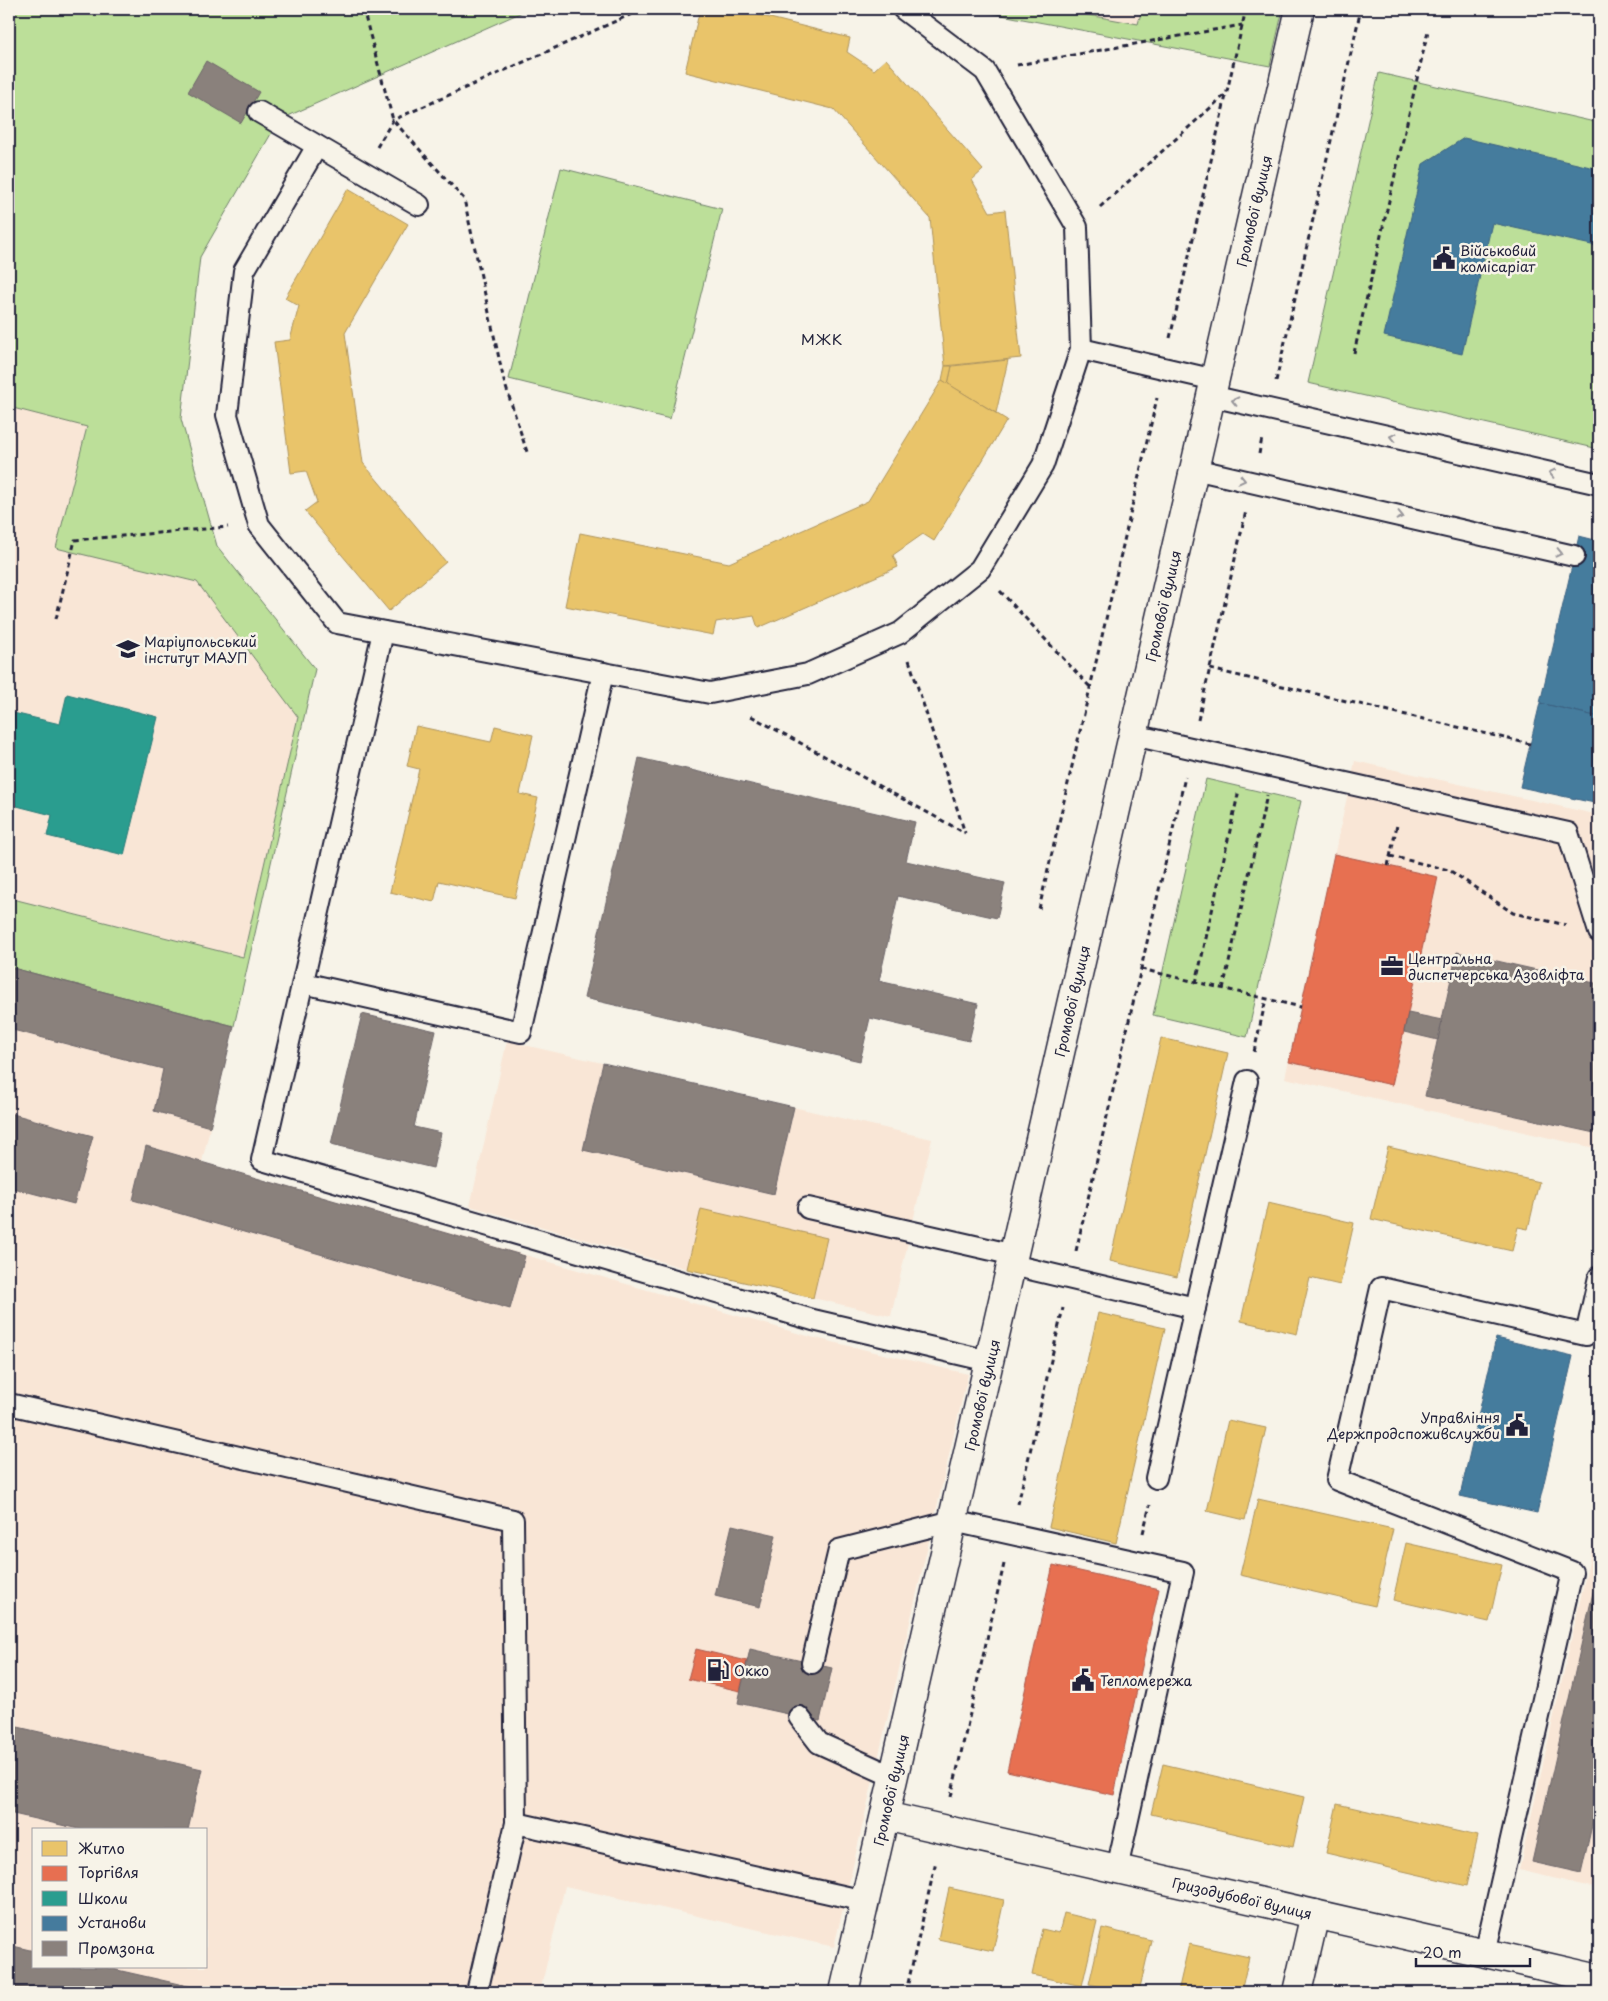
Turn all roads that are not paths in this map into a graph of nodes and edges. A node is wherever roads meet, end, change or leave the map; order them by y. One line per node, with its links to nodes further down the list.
1 (902, 9): 6 (lane)
2 (1300, 9): 7 (street, Громової вулиця)
3 (259, 112): 4 (lane)
4 (317, 146): 5 (lane); 11 (lane)
5 (419, 205)
6 (1081, 349): 7 (lane); 12 (lane)
7 (1213, 388): 8 (street, Громової вулиця); 9 (lane, one-way to 7)
8 (1194, 469): 10 (lane, one-way to 10); 13 (street, Громової вулиця)
9 (1599, 484)
10 (1574, 556)
11 (383, 632): 12 (lane); 15 (lane)
12 (603, 673): 15 (lane)
13 (1133, 735): 14 (lane); 18 (street, Громової вулиця)
14 (1599, 932)
15 (303, 983): 21 (lane)
16 (1247, 1081): 20 (lane)
17 (808, 1208): 18 (lane)
18 (1013, 1260): 20 (lane); 21 (street, Громової вулиця)
19 (1599, 1277): 33 (lane)
20 (1195, 1308): 23 (lane)
21 (990, 1361): 24 (street, Громової вулиця)
22 (9, 1404): 29 (lane)
23 (1156, 1478)
24 (953, 1521): 25 (lane); 27 (street, Громової вулиця); 30 (lane)
25 (812, 1663)
26 (799, 1716): 27 (lane)
27 (894, 1777): 28 (street, Громової вулиця)
28 (885, 1816): 30 (street, Гризодубової вулиця); 31 (street, Громової вулиця)
29 (516, 1823): 31 (lane); 35 (lane)
30 (1117, 1869): 32 (street, Гризодубової вулиця)
31 (865, 1901): 36 (street, Громової вулиця)
32 (1315, 1914): 33 (street, Гризодубової вулиця); 37 (street)
33 (1485, 1953): 34 (street, Гризодубової вулиця)
34 (1599, 1979)
35 (477, 1992)
36 (844, 1992)
37 (1297, 1992)

